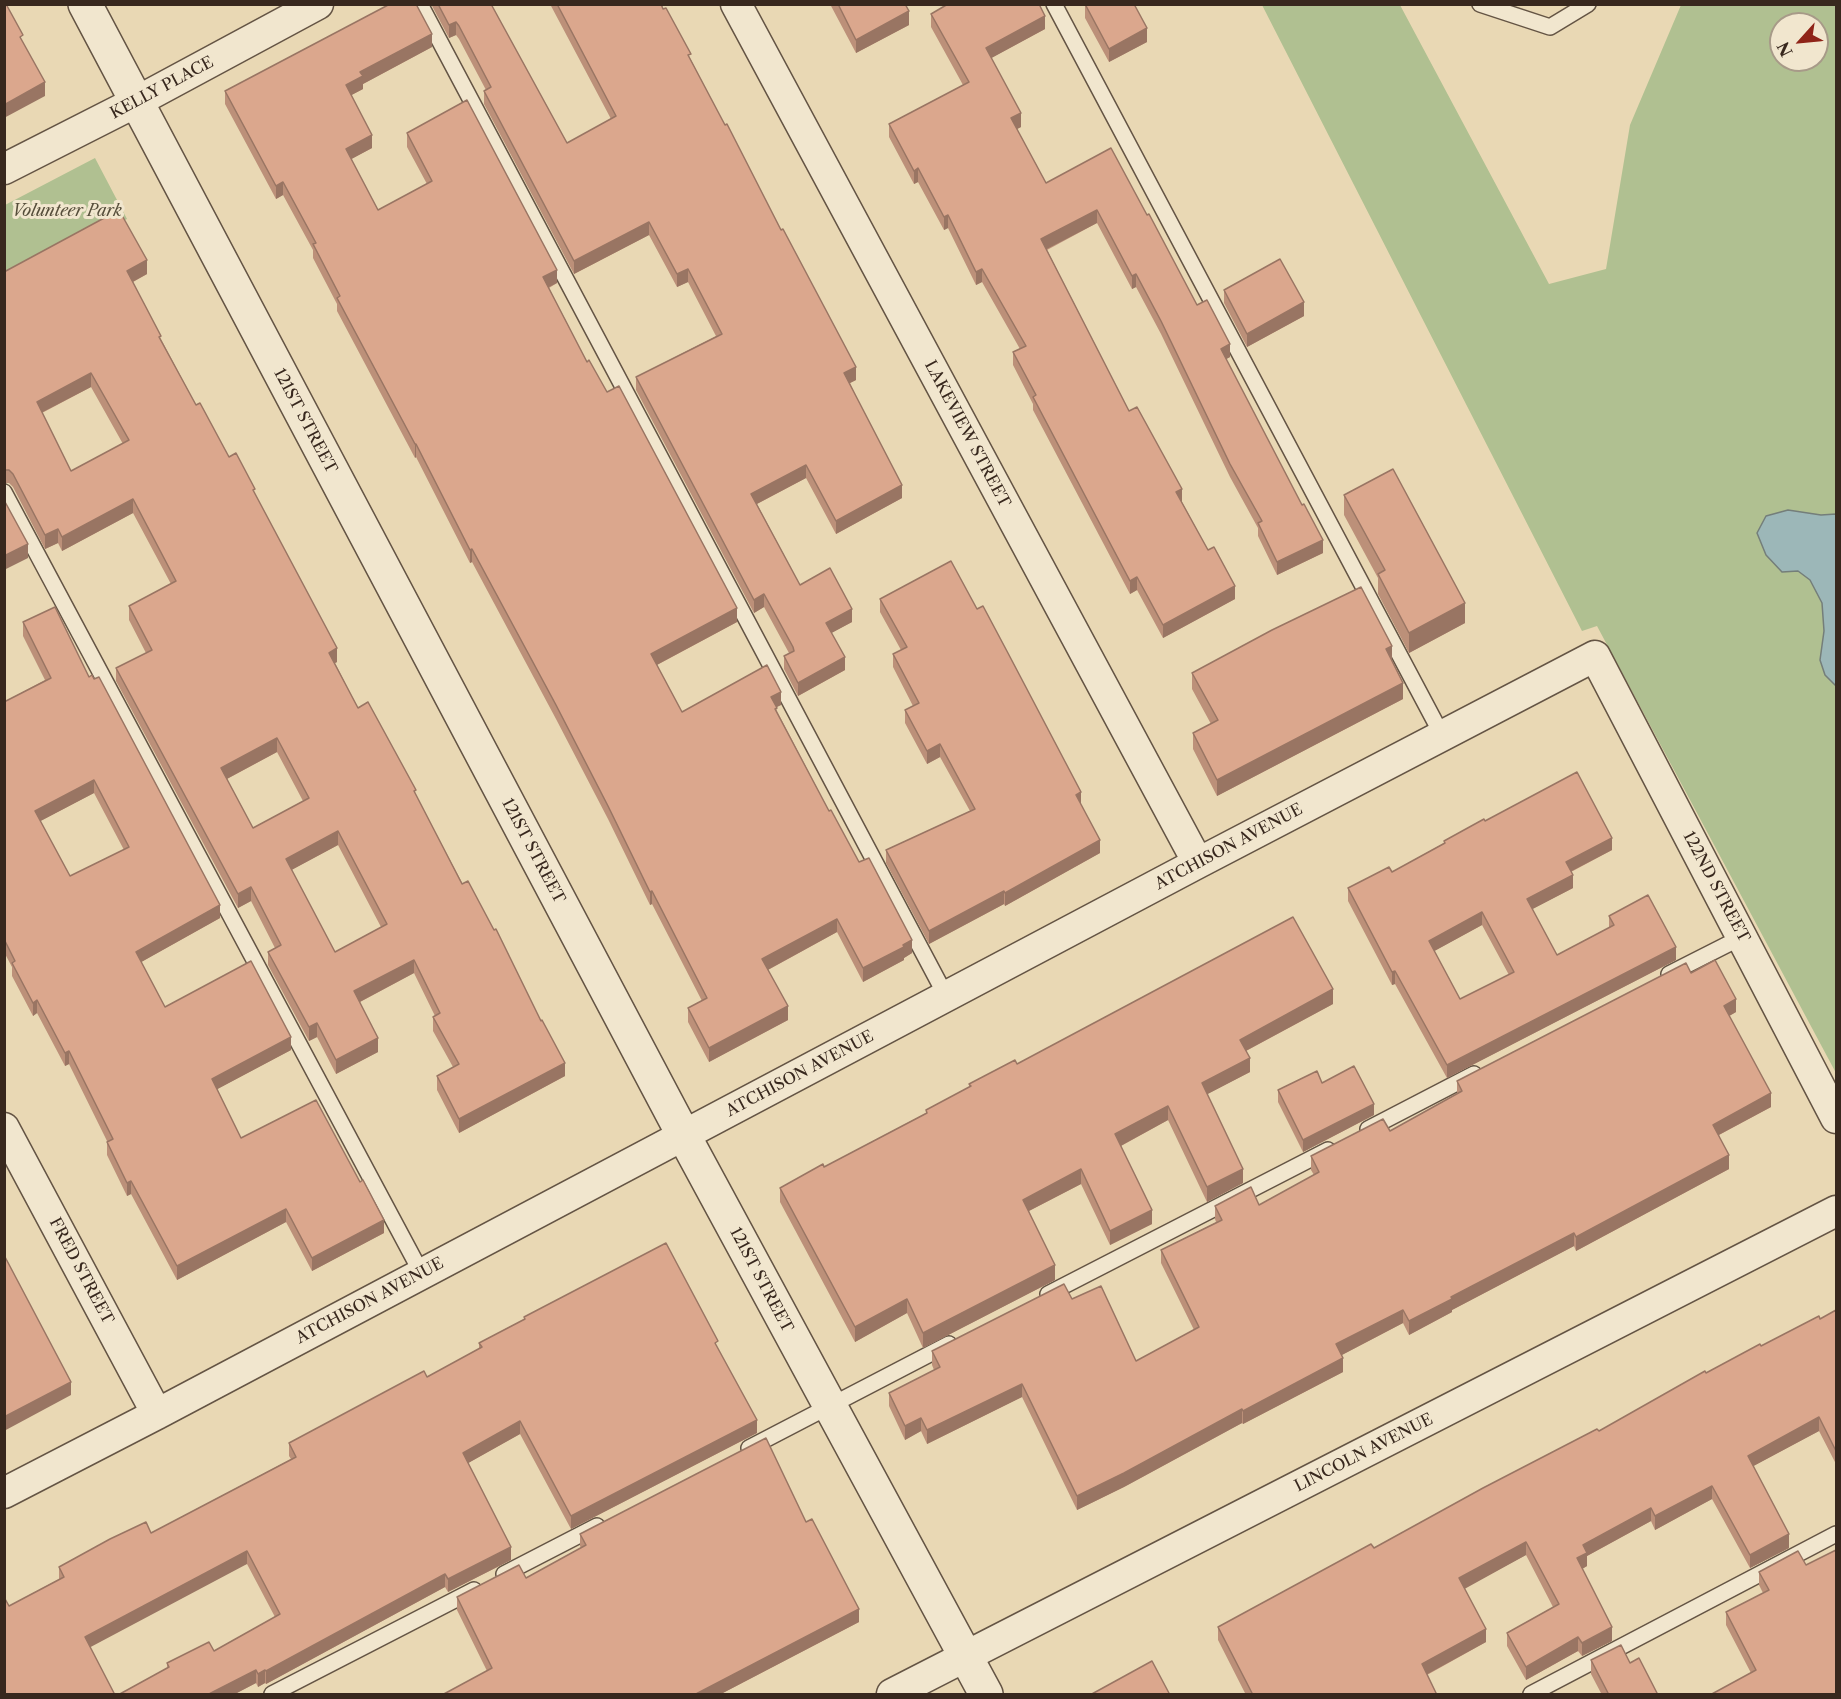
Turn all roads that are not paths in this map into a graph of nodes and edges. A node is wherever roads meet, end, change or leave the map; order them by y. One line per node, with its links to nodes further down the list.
1 (84, 4): 8 (street, 121ST STREET)
2 (318, 4): 8 (street, KELLY PLACE)
3 (420, 4): 16 (lane)
4 (736, 4): 13 (street, LAKEVIEW STREET)
5 (1054, 4): 12 (lane)
6 (1480, 4): 7 (lane)
7 (1588, 4)
8 (136, 102): 9 (street, KELLY PLACE); 21 (street, 121ST STREET)
9 (4, 169)
10 (4, 492): 24 (lane)
11 (1595, 656): 12 (street, ATCHISON AVENUE); 14 (street, 122ND STREET)
12 (1442, 735): 13 (street, ATCHISON AVENUE)
13 (1198, 862): 16 (street, ATCHISON AVENUE)
14 (1742, 937): 15 (lane); 18 (street, 122ND STREET)
15 (1657, 980)
16 (946, 996): 21 (street, ATCHISON AVENUE)
17 (1487, 1068): 20 (lane)
18 (1836, 1118)
19 (4, 1128): 28 (street, FRED STREET)
20 (1360, 1133)
21 (684, 1136): 24 (street, ATCHISON AVENUE); 27 (street, 121ST STREET)
22 (1339, 1144): 25 (lane)
23 (1836, 1211): 33 (street, LINCOLN AVENUE)
24 (422, 1274): 28 (street, ATCHISON AVENUE)
25 (1031, 1302)
26 (968, 1335): 27 (lane)
27 (830, 1406): 29 (lane); 33 (street, 121ST STREET)
28 (157, 1414): 30 (street, ATCHISON AVENUE)
29 (735, 1455)
30 (4, 1492)
31 (609, 1520): 34 (lane)
32 (1836, 1534): 37 (lane)
33 (966, 1656): 35 (street, LINCOLN AVENUE); 36 (street, 121ST STREET)
34 (272, 1695)
35 (892, 1695)
36 (986, 1695)
37 (1531, 1695)

